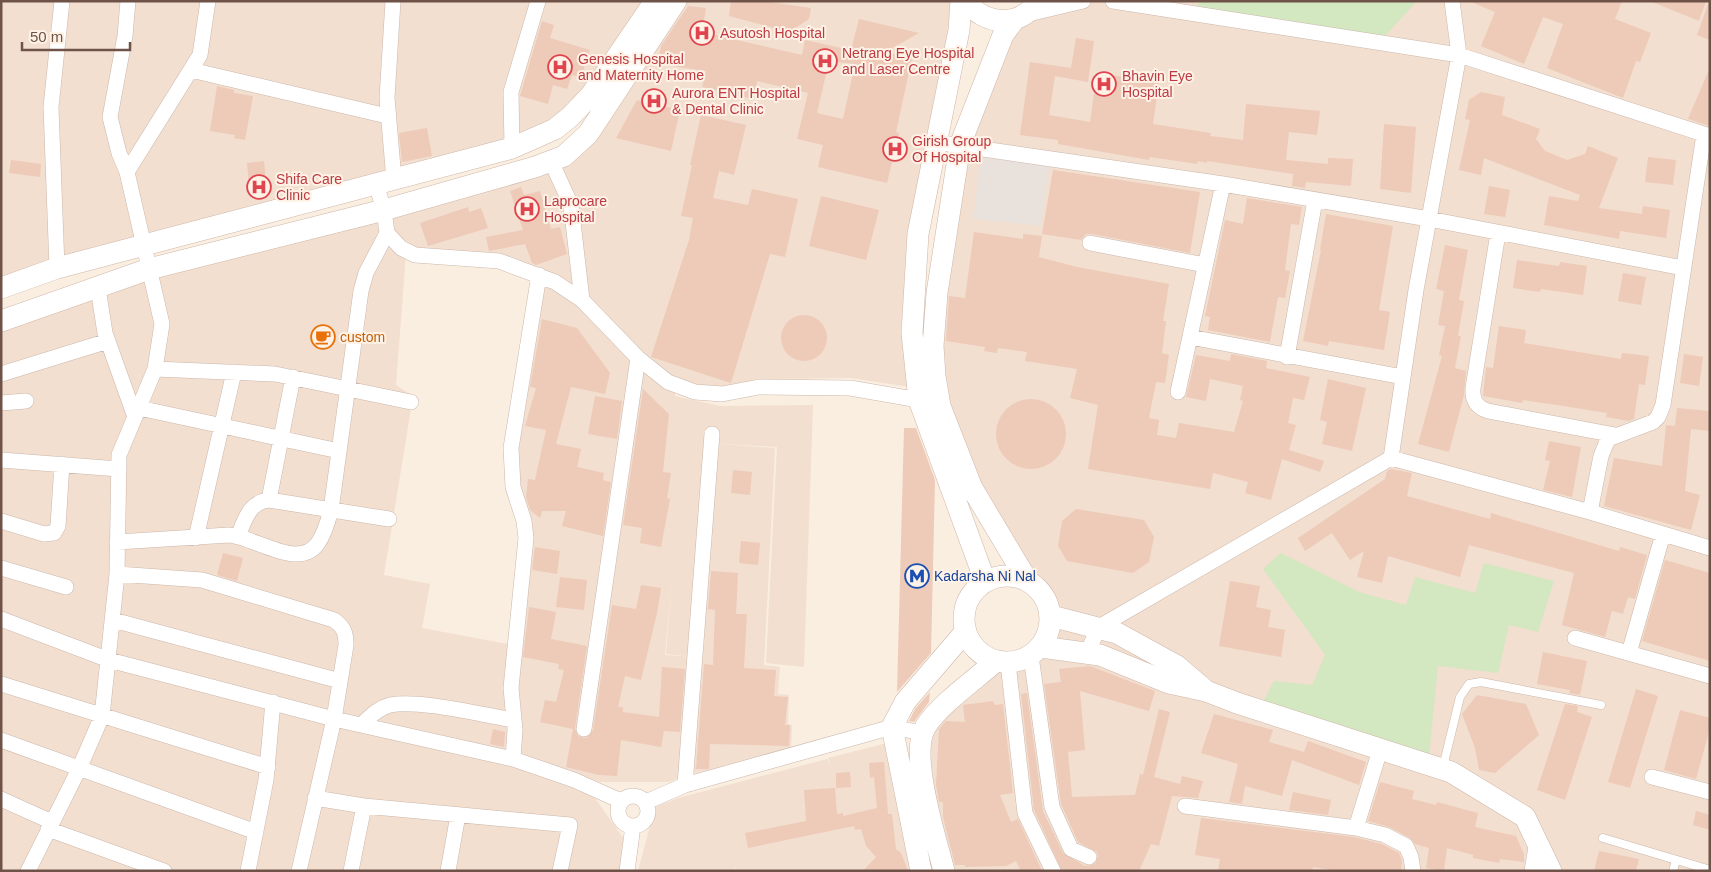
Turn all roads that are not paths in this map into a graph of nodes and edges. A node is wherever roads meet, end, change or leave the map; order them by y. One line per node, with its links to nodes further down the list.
1 (62, 1): 33 (street)
2 (128, 1): 22 (street)
3 (208, 1): 15 (street)
4 (393, 1): 16 (street)
5 (538, 1): 20 (street)
6 (655, 1): 20 (street)
7 (676, 1): 21 (street)
8 (961, 1): 18 (street)
9 (966, 1): 13 (street)
10 (1083, 1): 13 (street)
11 (1113, 1): 14 (street)
12 (1452, 1): 14 (street)
13 (1025, 12): 19 (street)
14 (1459, 55): 17 (street); 27 (street)
15 (191, 70): 16 (street); 22 (street)
16 (387, 116): 23 (street)
17 (1707, 135): 34 (street)
18 (935, 142): 19 (street); 52 (street)
19 (960, 145): 24 (street); 52 (street)
20 (512, 148): 23 (street)
21 (551, 161): 26 (street); 39 (street)
22 (126, 172): 31 (street)
23 (385, 182): 26 (street); 31 (street)
24 (1223, 184): 25 (street); 32 (street)
25 (1315, 200): 27 (street); 43 (street)
26 (384, 210): 28 (street); 35 (street)
27 (1429, 219): 29 (street); 49 (street)
28 (387, 233): 36 (street); 50 (street)
29 (1498, 233): 34 (street); 59 (street)
30 (1090, 243): 32 (street)
31 (144, 245): 33 (street); 35 (street)
32 (1205, 265): 41 (street)
33 (57, 268): 37 (street)
34 (1683, 268): 59 (street)
35 (149, 270): 38 (street); 45 (street)
36 (539, 275): 39 (street); 100 (street)
37 (1, 288)
38 (98, 288): 40 (street); 42 (street)
39 (582, 300): 44 (street)
40 (1, 321)
41 (1190, 337): 43 (street); 51 (street)
42 (108, 341): 47 (street); 56 (street)
43 (1287, 357): 49 (street)
44 (638, 358): 52 (street); 103 (street)
45 (155, 369): 46 (street); 56 (street)
46 (234, 372): 48 (street); 57 (street)
47 (1, 374)
48 (293, 377): 50 (street); 60 (street)
49 (1403, 377): 62 (street)
50 (348, 389): 54 (street); 61 (street)
51 (1178, 392)
52 (929, 399): 78 (street); 79 (street)
53 (26, 401): 55 (street)
54 (410, 402)
55 (1, 403)
56 (137, 412): 57 (street); 65 (street)
57 (221, 425): 60 (street); 73 (street)
58 (712, 434): 112 (street)
59 (1615, 435): 68 (street)
60 (281, 438): 61 (street); 66 (street)
61 (339, 451): 67 (street)
62 (1391, 458): 68 (street); 84 (street)
63 (1, 460): 64 (street)
64 (62, 464): 65 (street); 70 (street)
65 (119, 469): 74 (street)
66 (268, 500): 67 (street); 72 (street)
67 (331, 510): 69 (street); 72 (street)
68 (1590, 512): 71 (street)
69 (390, 519)
70 (1, 520)
71 (1663, 534): 75 (street); 89 (street)
72 (238, 536): 73 (street)
73 (196, 538): 74 (street)
74 (118, 542): 77 (street)
75 (1710, 548)
76 (1, 568): 80 (street)
77 (117, 574): 83 (street); 93 (street)
78 (1027, 580): 79 (street); 81 (street)
79 (985, 581): 85 (street)
80 (66, 587)
81 (1051, 616): 84 (street); 87 (street)
82 (1, 619): 90 (street)
83 (113, 620): 90 (street); 93 (street)
84 (1099, 627): 88 (street); 95 (street)
85 (965, 632): 91 (street); 102 (street)
86 (1575, 638): 89 (street)
87 (1036, 652): 88 (street); 91 (street); 127 (street)
88 (1087, 653): 95 (street)
89 (1629, 653): 92 (street)
90 (109, 660): 96 (street); 98 (street)
91 (1002, 662): 104 (street); 141 (street)
92 (1710, 676)
93 (340, 681): 99 (street)
94 (1, 684): 98 (street)
95 (1206, 691): 106 (street)
96 (273, 702): 99 (street); 108 (street)
97 (1601, 705): 110 (lane)
98 (102, 716): 108 (street); 109 (street)
99 (334, 719): 101 (street); 114 (street)
100 (514, 720): 101 (street); 107 (street)
101 (361, 725): 107 (street)
102 (892, 727): 104 (street); 112 (street); 139 (street)
103 (584, 729)
104 (922, 733): 140 (street)
105 (1, 740): 109 (street)
106 (1380, 750): 110 (street); 123 (street)
107 (513, 758): 116 (street)
108 (268, 767): 124 (street)
109 (79, 769): 121 (street); 124 (street)
110 (1443, 770): 126 (street)
111 (1652, 777): 113 (street)
112 (685, 785): 117 (street)
113 (1710, 792)
114 (315, 798): 118 (street); 135 (street)
115 (1, 799): 121 (street)
116 (621, 801): 117 (street); 122 (street)
117 (646, 802): 122 (street)
118 (364, 806): 120 (street); 129 (street)
119 (1185, 806): 123 (street)
120 (458, 815): 136 (street); 137 (street)
121 (50, 826): 132 (street); 133 (street)
122 (633, 826): 138 (street)
123 (1356, 828): 130 (street)
124 (256, 832): 134 (street)
125 (1603, 838): 128 (lane)
126 (1537, 841): 142 (street); 143 (street)
127 (1090, 857)
128 (1676, 860): 131 (lane); 144 (lane)
129 (355, 870)
130 (1416, 870)
131 (1710, 870)
132 (28, 871)
133 (164, 871)
134 (248, 871)
135 (299, 871)
136 (448, 871)
137 (560, 871)
138 (626, 871)
139 (921, 871)
140 (944, 871)
141 (1053, 871)
142 (1532, 871)
143 (1551, 871)
144 (1672, 871)

